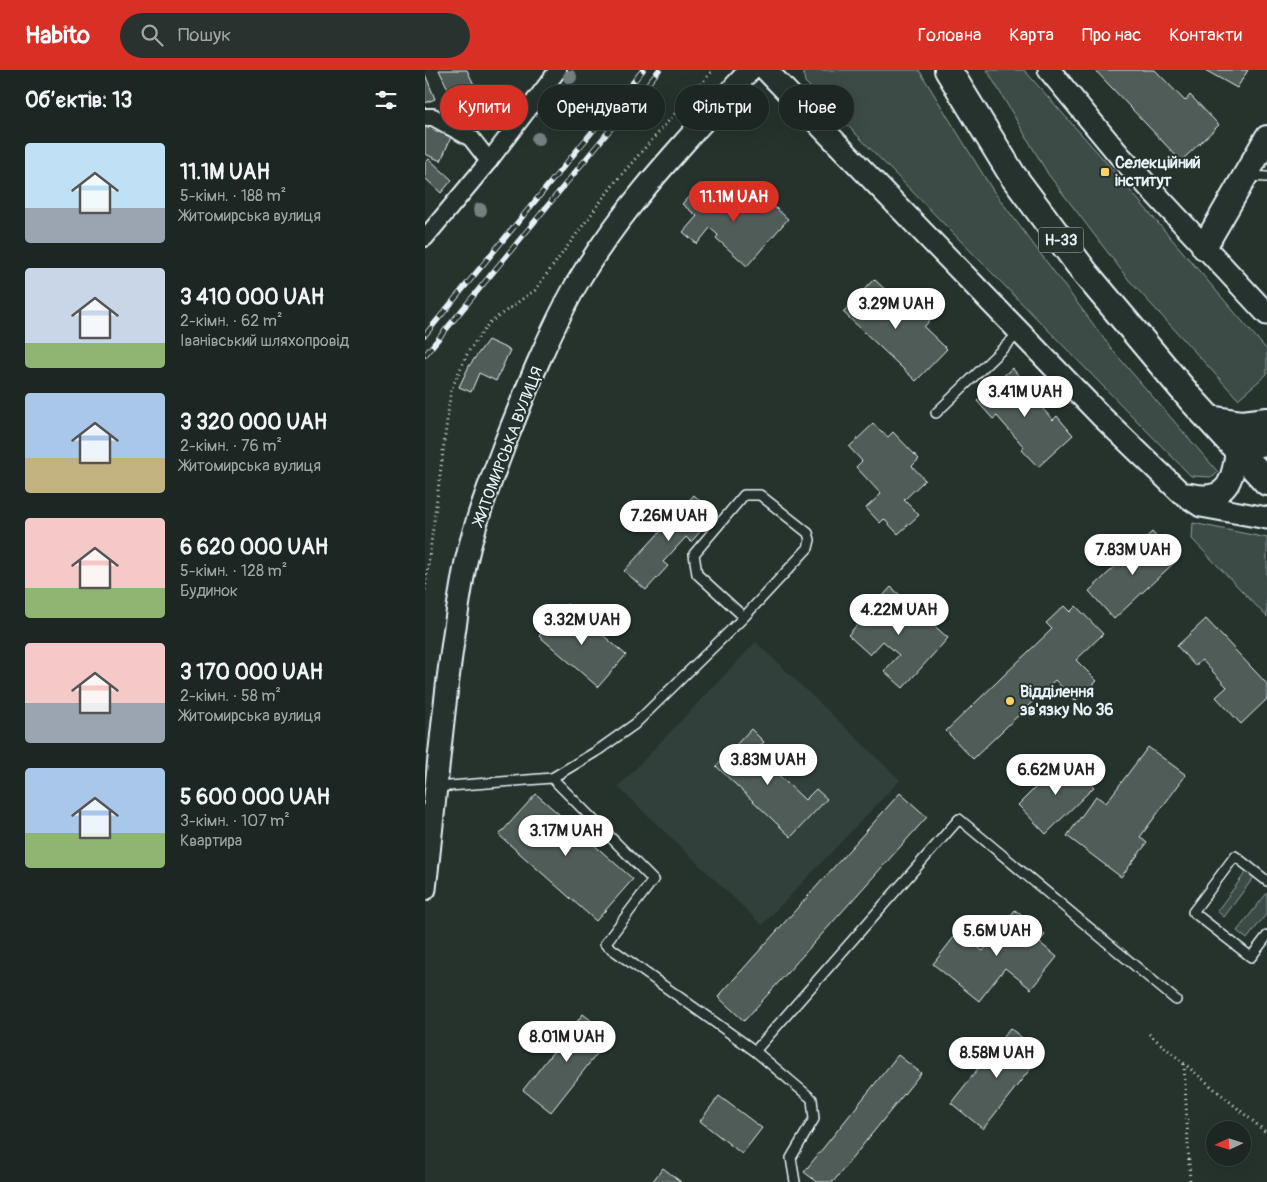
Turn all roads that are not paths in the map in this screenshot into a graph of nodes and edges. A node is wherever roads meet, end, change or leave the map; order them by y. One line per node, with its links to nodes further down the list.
1 (558, 70): 8 (street)
2 (751, 70): 24 (street, ЖИТОМИРСЬКА ВУЛИЦЯ)
3 (766, 70): 13 (street)
4 (948, 70): 15 (main road, Н-33)
5 (1049, 70): 11 (street)
6 (425, 116): 8 (street)
7 (1267, 138): 9 (main road)
8 (489, 161): 10 (street)
9 (1256, 176): 11 (main road)
10 (425, 238)
11 (1204, 246): 12 (street)
12 (1267, 314)
13 (1020, 332): 14 (lane); 20 (street)
14 (936, 413)
15 (1210, 419): 16 (main road); 18 (main road, Н-33)
16 (1267, 421)
17 (1267, 443): 18 (main road)
18 (1237, 447): 19 (main road, Н-33); 20 (street)
19 (1267, 482)
20 (1180, 492): 21 (street)
21 (1267, 518)
22 (744, 617): 22 (lane); 23 (lane)
23 (552, 778): 24 (lane); 29 (lane)
24 (436, 787): 26 (street, ЖИТОМИРСЬКА ВУЛИЦЯ)
25 (1267, 881): 27 (lane)
26 (425, 889)
27 (1267, 936)
28 (1176, 1000): 29 (lane)
29 (755, 1051): 30 (lane)
30 (795, 1182)

